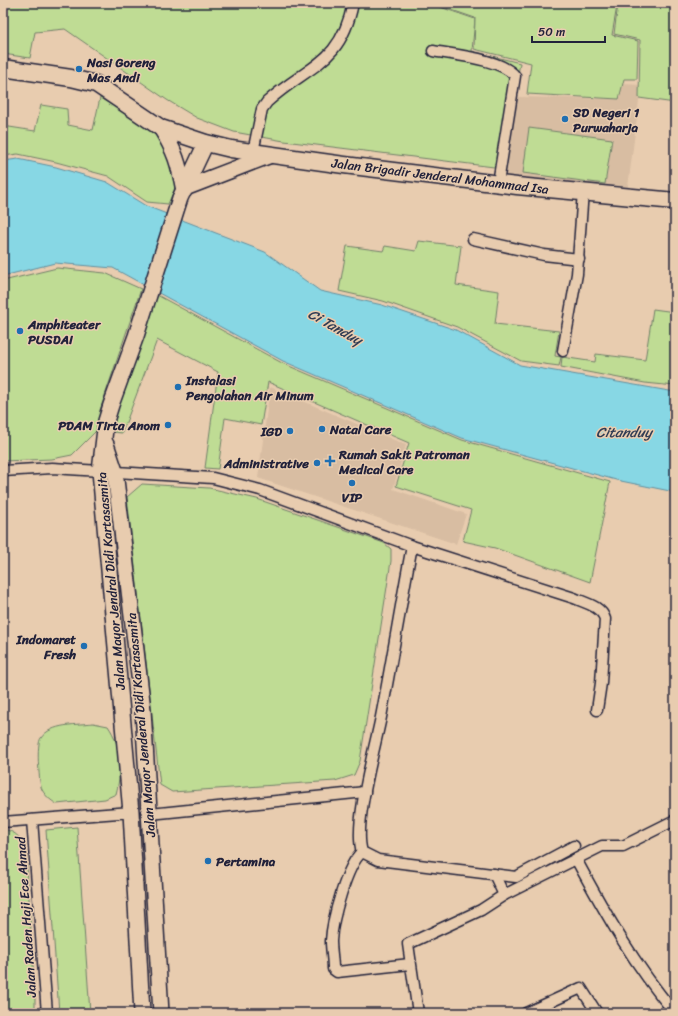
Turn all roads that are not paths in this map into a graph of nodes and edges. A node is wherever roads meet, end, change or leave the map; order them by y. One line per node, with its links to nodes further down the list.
1 (353, 3): 6 (street)
2 (433, 51): 8 (street)
3 (3, 68): 4 (highway, Jalan Brigadir Jenderal Mohammad Isa)
4 (161, 128): 5 (highway, Jalan Brigadir Jenderal Mohammad Isa); 10 (main road)
5 (206, 143): 6 (highway, Jalan Brigadir Jenderal Mohammad Isa); 10 (main road)
6 (253, 152): 7 (highway, Jalan Brigadir Jenderal Mohammad Isa)
7 (271, 155): 8 (highway, Jalan Brigadir Jenderal Mohammad Isa); 10 (main road)
8 (498, 183): 9 (highway, Jalan Brigadir Jenderal Mohammad Isa)
9 (583, 191): 11 (highway, Jalan Brigadir Jenderal Mohammad Isa); 13 (street)
10 (183, 192): 16 (main road, Jalan Mayor Jenderal Didi Kartasasmita)
11 (675, 201)
12 (473, 239): 13 (street)
13 (579, 259): 14 (street)
14 (563, 351)
15 (3, 471): 16 (street)
16 (108, 471): 17 (street); 20 (main road, Jalan Mayor Jendral Didi Kartasasmita); 21 (main road, Jalan Mayor Jenderal Didi Kartasasmita)
17 (412, 546): 18 (street); 19 (street)
18 (597, 710)
19 (365, 792): 21 (street); 26 (street)
20 (131, 812): 22 (street); 32 (main road, Jalan Mayor Jendral Didi Kartasasmita)
21 (150, 814): 33 (main road, Jalan Mayor Jenderal Didi Kartasasmita)
22 (32, 820): 24 (street); 31 (street, Jalan Raden Haji Ece Ahmad)
23 (675, 820): 27 (street)
24 (3, 822)
25 (574, 846): 28 (street)
26 (362, 852): 28 (street); 30 (street)
27 (576, 859): 29 (street); 37 (street)
28 (494, 874): 29 (street)
29 (504, 895): 30 (street)
30 (410, 964): 34 (street)
31 (46, 1013)
32 (142, 1013)
33 (161, 1013)
34 (418, 1013)
35 (526, 1013): 36 (street)
36 (597, 1013)
37 (675, 1013)

